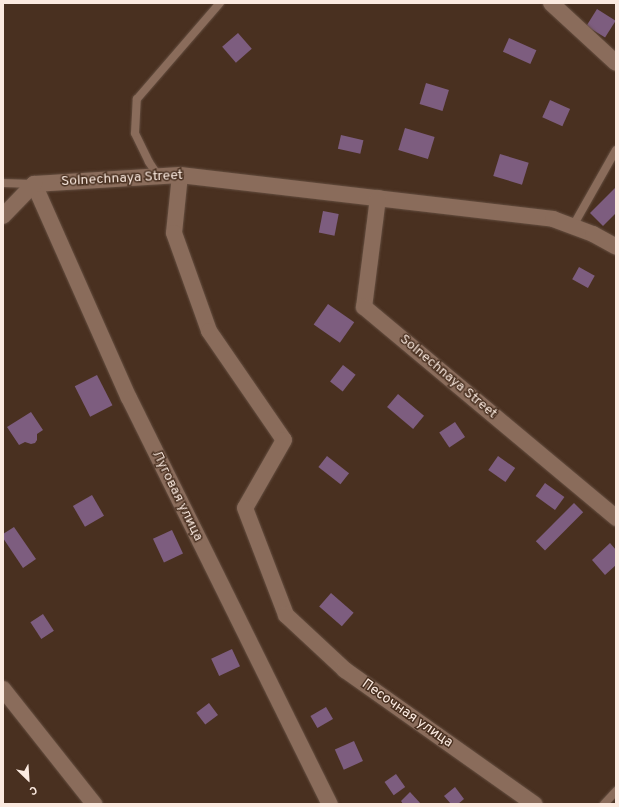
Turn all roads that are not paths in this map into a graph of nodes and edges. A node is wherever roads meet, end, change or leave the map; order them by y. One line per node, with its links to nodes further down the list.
1 (220, 3): 6 (lane)
2 (551, 3): 3 (street)
3 (616, 63)
4 (616, 150): 11 (lane)
5 (180, 175): 6 (street, Solnechnaya Street); 9 (street, Solnechnaya Street); 18 (street, Песочная улица)
6 (159, 177): 8 (street, Solnechnaya Street)
7 (3, 183): 8 (lane)
8 (34, 184): 10 (street); 17 (street, Луговая улица)
9 (378, 198): 11 (street, Solnechnaya Street); 13 (street, Solnechnaya Street)
10 (3, 216)
11 (573, 226): 12 (street, Solnechnaya Street)
12 (616, 247)
13 (616, 518)
14 (3, 689): 16 (street)
15 (616, 791): 19 (lane)
16 (94, 804)
17 (330, 804)
18 (534, 804)
19 (604, 804)

